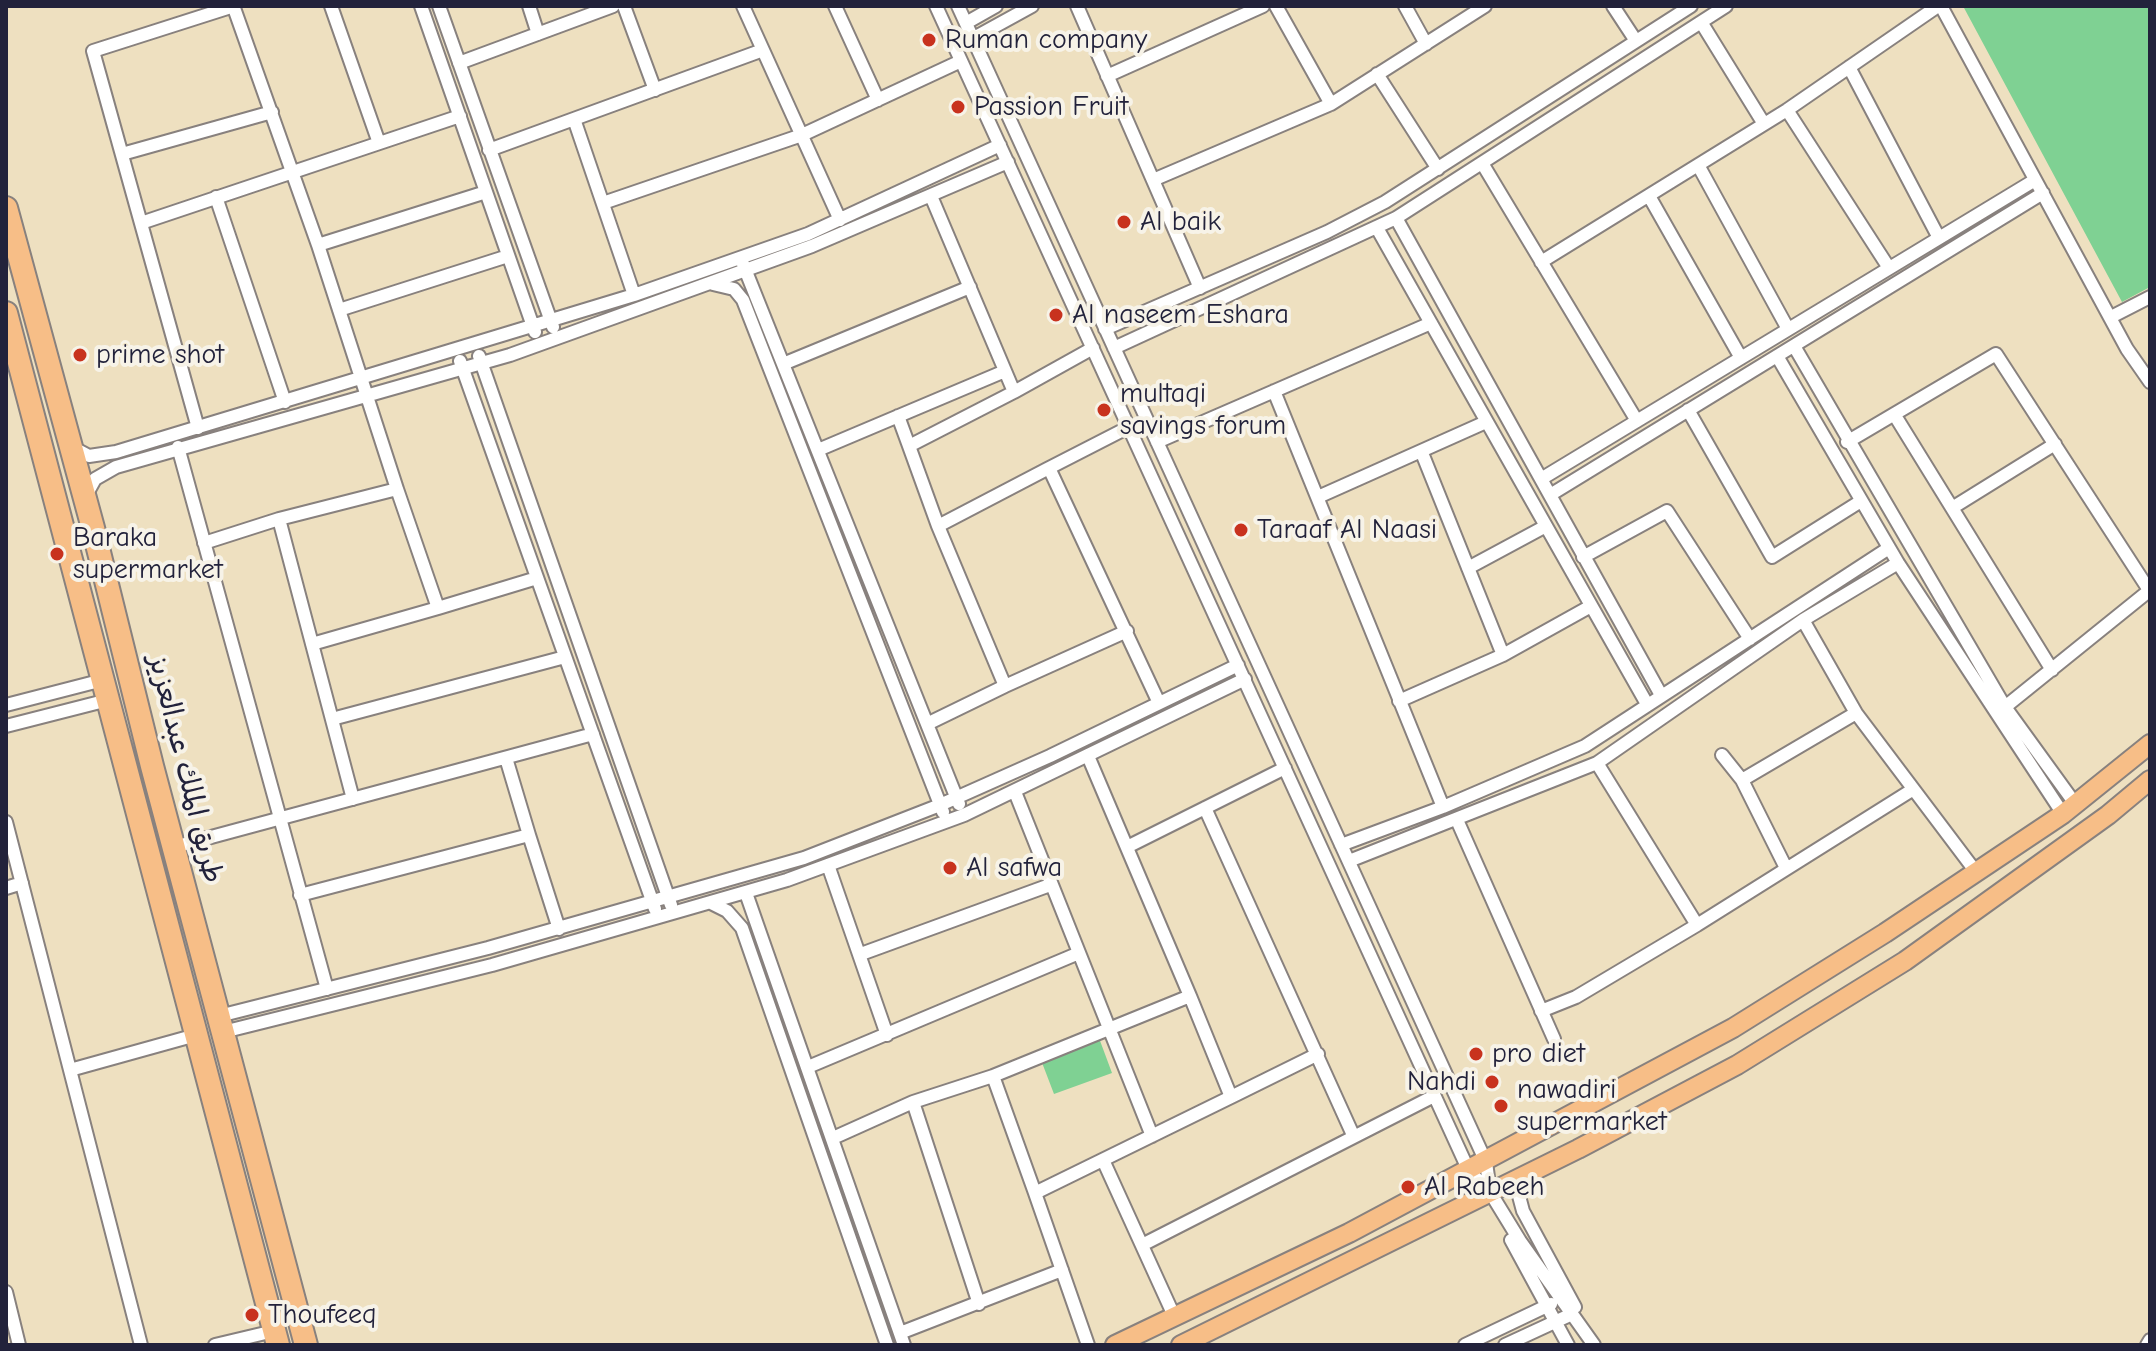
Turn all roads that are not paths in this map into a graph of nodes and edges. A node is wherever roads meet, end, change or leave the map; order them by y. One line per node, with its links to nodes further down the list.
1 (331, 6): 44 (street)
2 (421, 6): 40 (street)
3 (439, 6): 31 (street)
4 (529, 6): 25 (street)
5 (613, 6): 25 (street)
6 (624, 6): 35 (street)
7 (743, 6): 29 (street)
8 (835, 6): 36 (street)
9 (936, 6): 30 (street)
10 (958, 6): 24 (street)
11 (996, 6): 24 (street)
12 (1032, 6): 26 (street)
13 (1077, 6): 34 (street)
14 (1263, 6): 34 (street)
15 (1276, 6): 37 (street)
16 (1405, 6): 28 (street)
17 (1485, 6): 28 (street)
18 (1613, 6): 27 (street)
19 (1691, 6): 27 (street)
20 (1726, 6): 23 (street)
21 (1940, 6): 32 (street); 54 (street)
22 (234, 7): 39 (street); 47 (street)
23 (1701, 22): 42 (street); 49 (street)
24 (966, 23): 26 (street)
25 (538, 34): 31 (street)
26 (972, 39): 83 (street)
27 (1636, 41): 51 (street)
28 (1426, 44): 33 (street)
29 (763, 50): 35 (street); 43 (street)
30 (961, 61): 36 (street); 45 (street)
31 (459, 63): 46 (street)
32 (1849, 67): 38 (street); 66 (street)
33 (1377, 74): 37 (street); 51 (street)
34 (1107, 76): 53 (street)
35 (655, 90): 41 (street)
36 (878, 100): 43 (street)
37 (1331, 104): 53 (street)
38 (1787, 110): 42 (street); 71 (street)
39 (272, 112): 47 (street); 52 (street)
40 (460, 116): 44 (street); 55 (street)
41 (574, 119): 46 (street); 60 (street)
42 (1764, 124): 50 (street)
43 (802, 135): 60 (street); 63 (street)
44 (379, 143): 52 (street)
45 (1000, 145): 48 (street); 63 (street)
46 (489, 150): 80 (street)
47 (122, 154): 64 (street)
48 (1008, 162): 57 (street); 89 (street)
49 (1482, 163): 62 (street); 69 (street)
50 (1698, 165): 58 (street); 84 (street)
51 (1438, 169): 74 (street)
52 (292, 172): 59 (street); 67 (street)
53 (1153, 180): 74 (street)
54 (2035, 180): 56 (street); 66 (street)
55 (486, 192): 67 (street); 68 (street)
56 (2043, 193): 78 (street); 88 (street)
57 (931, 196): 70 (street); 73 (street)
58 (1649, 196): 69 (street); 93 (street)
59 (216, 197): 64 (street); 103 (street)
60 (603, 203): 75 (street)
61 (6, 208): 115 (highway, طريق الملك عبدالعزيز)
62 (1396, 218): 65 (street); 122 (street)
63 (840, 220): 70 (street)
64 (141, 223): 110 (street)
65 (1377, 228): 81 (street); 90 (street)
66 (1939, 238): 71 (street)
67 (318, 245): 77 (street)
68 (508, 256): 77 (street); 82 (street)
69 (1541, 262): 107 (street)
70 (744, 264): 72 (street); 75 (street); 95 (street)
71 (1889, 268): 84 (street)
72 (710, 283): 85 (street); 175 (street)
73 (970, 287): 95 (street); 97 (street)
74 (1200, 288): 83 (street)
75 (634, 295): 80 (street)
76 (2150, 297): 78 (street)
77 (339, 310): 98 (street)
78 (2111, 317): 99 (street)
79 (7, 318): 151 (highway, طريق الملك عبدالعزيز)
80 (551, 322): 82 (street); 85 (street)
81 (1431, 323): 100 (street); 108 (street)
82 (533, 327): 86 (street); 87 (street)
83 (1105, 329): 90 (street)
84 (1788, 329): 93 (street)
85 (557, 338): 86 (street)
86 (539, 344): 94 (street)
87 (475, 345): 91 (street); 94 (street)
88 (1794, 346): 92 (street); 112 (street)
89 (1093, 348): 101 (street); 109 (street)
90 (1114, 348): 111 (street)
91 (457, 351): 96 (street); 98 (street)
92 (1777, 356): 104 (street); 127 (street)
93 (1741, 358): 107 (street)
94 (481, 363): 96 (street); 197 (street)
95 (783, 364): 117 (street)
96 (463, 369): 102 (street); 137 (street)
97 (1005, 371): 101 (street); 106 (street)
98 (362, 380): 102 (street); 103 (street)
99 (2150, 382)
100 (1274, 391): 111 (street); 126 (street)
101 (1014, 392): 114 (street)
102 (367, 396): 116 (street); 123 (street)
103 (285, 402): 110 (street)
104 (1688, 410): 124 (street); 127 (street)
105 (1894, 414): 112 (street); 113 (street); 128 (street)
106 (898, 416): 114 (street); 117 (street)
107 (1637, 421): 122 (street)
108 (1486, 422): 118 (street); 131 (street)
109 (1129, 427): 120 (street); 147 (street)
110 (198, 428): 119 (street)
111 (1157, 442): 185 (street)
112 (1847, 442): 157 (street)
113 (2055, 444): 128 (street); 138 (street)
114 (909, 446): 130 (street)
115 (71, 447): 119 (street); 125 (highway, طريق الملك عبدالعزيز)
116 (178, 447): 121 (street); 132 (street)
117 (818, 450): 160 (street)
118 (1422, 453): 126 (street); 136 (street)
119 (107, 454): 121 (street)
120 (1049, 468): 130 (street); 142 (street)
121 (111, 469): 125 (street)
122 (1541, 479): 124 (street)
123 (397, 489): 129 (street); 140 (street)
124 (1550, 495): 134 (street)
125 (85, 497): 186 (highway, طريق الملك عبدالعزيز)
126 (1318, 497): 153 (street)
127 (1861, 501): 133 (street)
128 (1952, 508): 148 (street)
129 (279, 519): 132 (street); 144 (street)
130 (938, 526): 150 (street)
131 (1546, 526): 136 (street); 139 (street)
132 (204, 543): 180 (street)
133 (1889, 548): 135 (street); 143 (street)
134 (1583, 557): 143 (street); 152 (street)
135 (1898, 563): 141 (street); 178 (street)
136 (1468, 568): 145 (street)
137 (537, 578): 140 (street); 146 (street)
138 (2150, 590): 148 (street)
139 (1591, 606): 145 (street); 155 (street)
140 (438, 608): 144 (street)
141 (1803, 620): 158 (street); 167 (street)
142 (1127, 631): 150 (street); 154 (street)
143 (1750, 639): 152 (street)
144 (312, 644): 159 (street)
145 (1503, 655): 153 (street)
146 (565, 657): 159 (street); 162 (street)
147 (1238, 665): 149 (street); 154 (street)
148 (2052, 670): 157 (street)
149 (1245, 679): 165 (street); 168 (street)
150 (1005, 686): 160 (street)
151 (106, 690): 156 (street); 161 (street); 211 (highway, طريق الملك عبدالعزيز)
152 (1661, 695): 155 (street)
153 (1399, 701): 176 (street)
154 (1159, 703): 173 (street)
155 (1647, 704): 176 (street)
156 (6, 705)
157 (2005, 707): 178 (street)
158 (1856, 713): 169 (street); 171 (street)
159 (332, 719): 174 (street)
160 (929, 723): 173 (street)
161 (6, 726)
162 (593, 734): 166 (street); 198 (street)
163 (2150, 744): 178 (main road)
164 (1722, 755): 169 (street)
165 (1088, 756): 172 (street); 187 (street)
166 (506, 758): 174 (street); 184 (street)
167 (1597, 763): 181 (street); 202 (street)
168 (1285, 768): 177 (street); 218 (street)
169 (1742, 780): 190 (street)
170 (2150, 780): 227 (main road)
171 (1912, 790): 190 (street); 191 (street)
172 (1015, 792): 179 (street); 193 (street)
173 (957, 797): 175 (street); 179 (street)
174 (353, 799): 180 (street)
175 (940, 805): 182 (street); 197 (street)
176 (1443, 807): 185 (street)
177 (1205, 808): 187 (street); 214 (street)
178 (2070, 809): 191 (main road)
179 (964, 815): 182 (street)
180 (278, 819): 186 (street); 196 (street)
181 (1457, 820): 188 (street); 208 (street)
182 (947, 821): 189 (street)
183 (6, 822): 192 (street)
184 (529, 835): 196 (street); 203 (street)
185 (1341, 845): 188 (street)
186 (174, 847): 209 (highway, طريق الملك عبدالعزيز)
187 (1127, 847): 207 (street)
188 (1349, 861): 225 (street)
189 (828, 865): 195 (street); 205 (street)
190 (1786, 868): 202 (street)
191 (1976, 872): 225 (main road)
192 (22, 883): 194 (street); 216 (street)
193 (1050, 885): 204 (street); 205 (street)
194 (6, 888)
195 (746, 893): 199 (street); 215 (street)
196 (300, 895): 206 (street)
197 (669, 898): 198 (street); 200 (street)
198 (653, 903): 201 (street); 203 (street)
199 (711, 903): 200 (street); 246 (street)
200 (674, 913): 201 (street)
201 (658, 918): 209 (street)
202 (1697, 925): 208 (street)
203 (559, 929): 206 (street)
204 (1079, 953): 210 (street); 212 (street)
205 (861, 954): 212 (street)
206 (327, 989): 209 (street)
207 (1190, 996): 210 (street); 219 (street)
208 (1541, 1011): 213 (street)
209 (221, 1024): 245 (highway, طريق الملك عبدالعزيز)
210 (1108, 1029): 217 (street); 222 (street)
211 (196, 1035): 216 (street); 240 (highway, طريق الملك عبدالعزيز)
212 (887, 1035): 215 (street)
213 (1554, 1039)
214 (1318, 1054): 219 (street); 221 (street)
215 (808, 1067): 223 (street)
216 (70, 1070): 243 (street)
217 (993, 1076): 220 (street); 229 (street)
218 (1434, 1096): 221 (street); 226 (street)
219 (1231, 1097): 222 (street)
220 (913, 1102): 223 (street); 235 (street)
221 (1353, 1135): 231 (street)
222 (1152, 1136): 224 (street)
223 (833, 1138): 241 (street)
224 (1103, 1160): 229 (street); 231 (street)
225 (1486, 1162): 226 (main road); 228 (street)
226 (1469, 1171): 228 (street); 238 (main road)
227 (1515, 1181): 228 (main road); 253 (street)
228 (1490, 1192): 234 (street); 249 (main road)
229 (1035, 1193): 232 (street)
230 (1501, 1223): 236 (street)
231 (1142, 1245): 238 (street)
232 (1062, 1270): 235 (street); 247 (street)
233 (6, 1292): 242 (street)
234 (1561, 1299): 236 (street); 237 (street)
235 (979, 1304): 241 (street)
236 (1547, 1306): 239 (street); 250 (street)
237 (1572, 1314): 239 (street); 253 (street)
238 (1175, 1318): 248 (main road)
239 (1555, 1321): 251 (street); 252 (street)
240 (276, 1338): 244 (street)
241 (902, 1339)
242 (19, 1345)
243 (141, 1345)
244 (215, 1345)
245 (306, 1345)
246 (887, 1345)
247 (1088, 1345)
248 (1115, 1345)
249 (1181, 1345)
250 (1465, 1345)
251 (1505, 1345)
252 (1568, 1345)
253 (1595, 1345)

